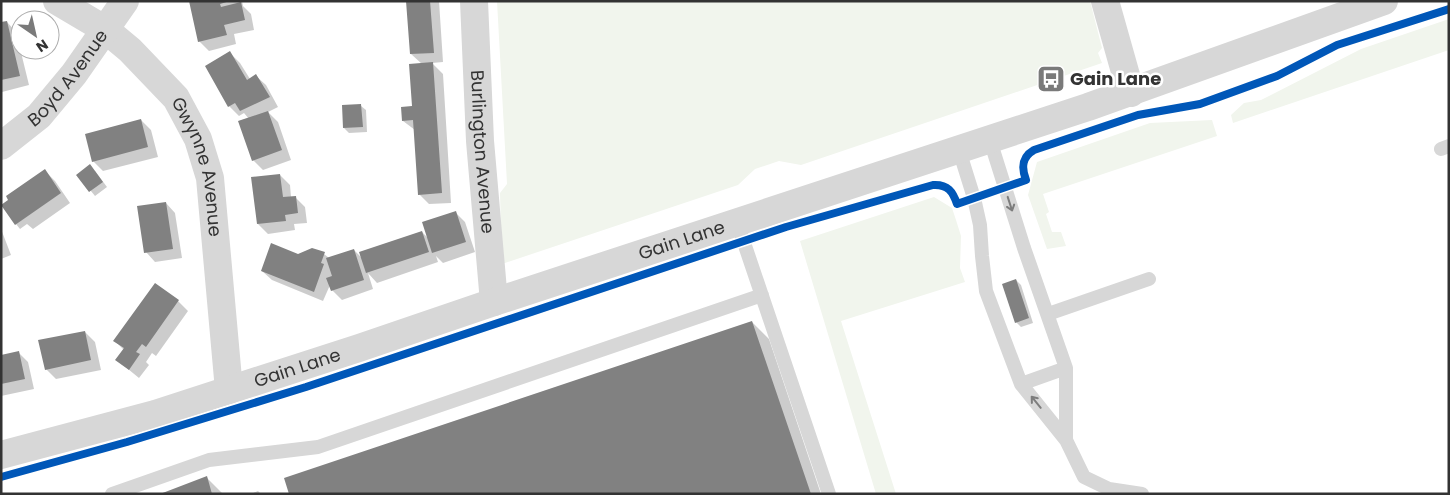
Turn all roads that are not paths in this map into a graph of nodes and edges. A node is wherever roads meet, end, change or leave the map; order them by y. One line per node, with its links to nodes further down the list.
1 (57, 1): 6 (street, Gwynne Avenue)
2 (125, 1): 6 (street, Boyd Avenue)
3 (474, 1): 14 (street, Burlington Avenue)
4 (1105, 1): 7 (street)
5 (1384, 1): 7 (street, Gain Lane)
6 (106, 30): 9 (street, Boyd Avenue); 18 (street, Gwynne Avenue)
7 (1131, 93): 8 (street, Gain Lane)
8 (990, 140): 10 (street, Gain Lane); 15 (lane, one-way to 15)
9 (1, 146)
10 (959, 150): 11 (street, Gain Lane); 17 (lane)
11 (737, 222): 13 (lane); 14 (street, Gain Lane)
12 (1149, 279): 15 (lane)
13 (762, 295): 21 (lane); 22 (lane)
14 (494, 302): 18 (street, Gain Lane)
15 (1048, 314): 16 (lane)
16 (1066, 368): 17 (lane); 19 (lane)
17 (1021, 384): 19 (lane, one-way to 17)
18 (229, 390): 20 (street, Gain Lane)
19 (1066, 440): 23 (lane)
20 (1, 455)
21 (112, 494)
22 (829, 494)
23 (1142, 494)

